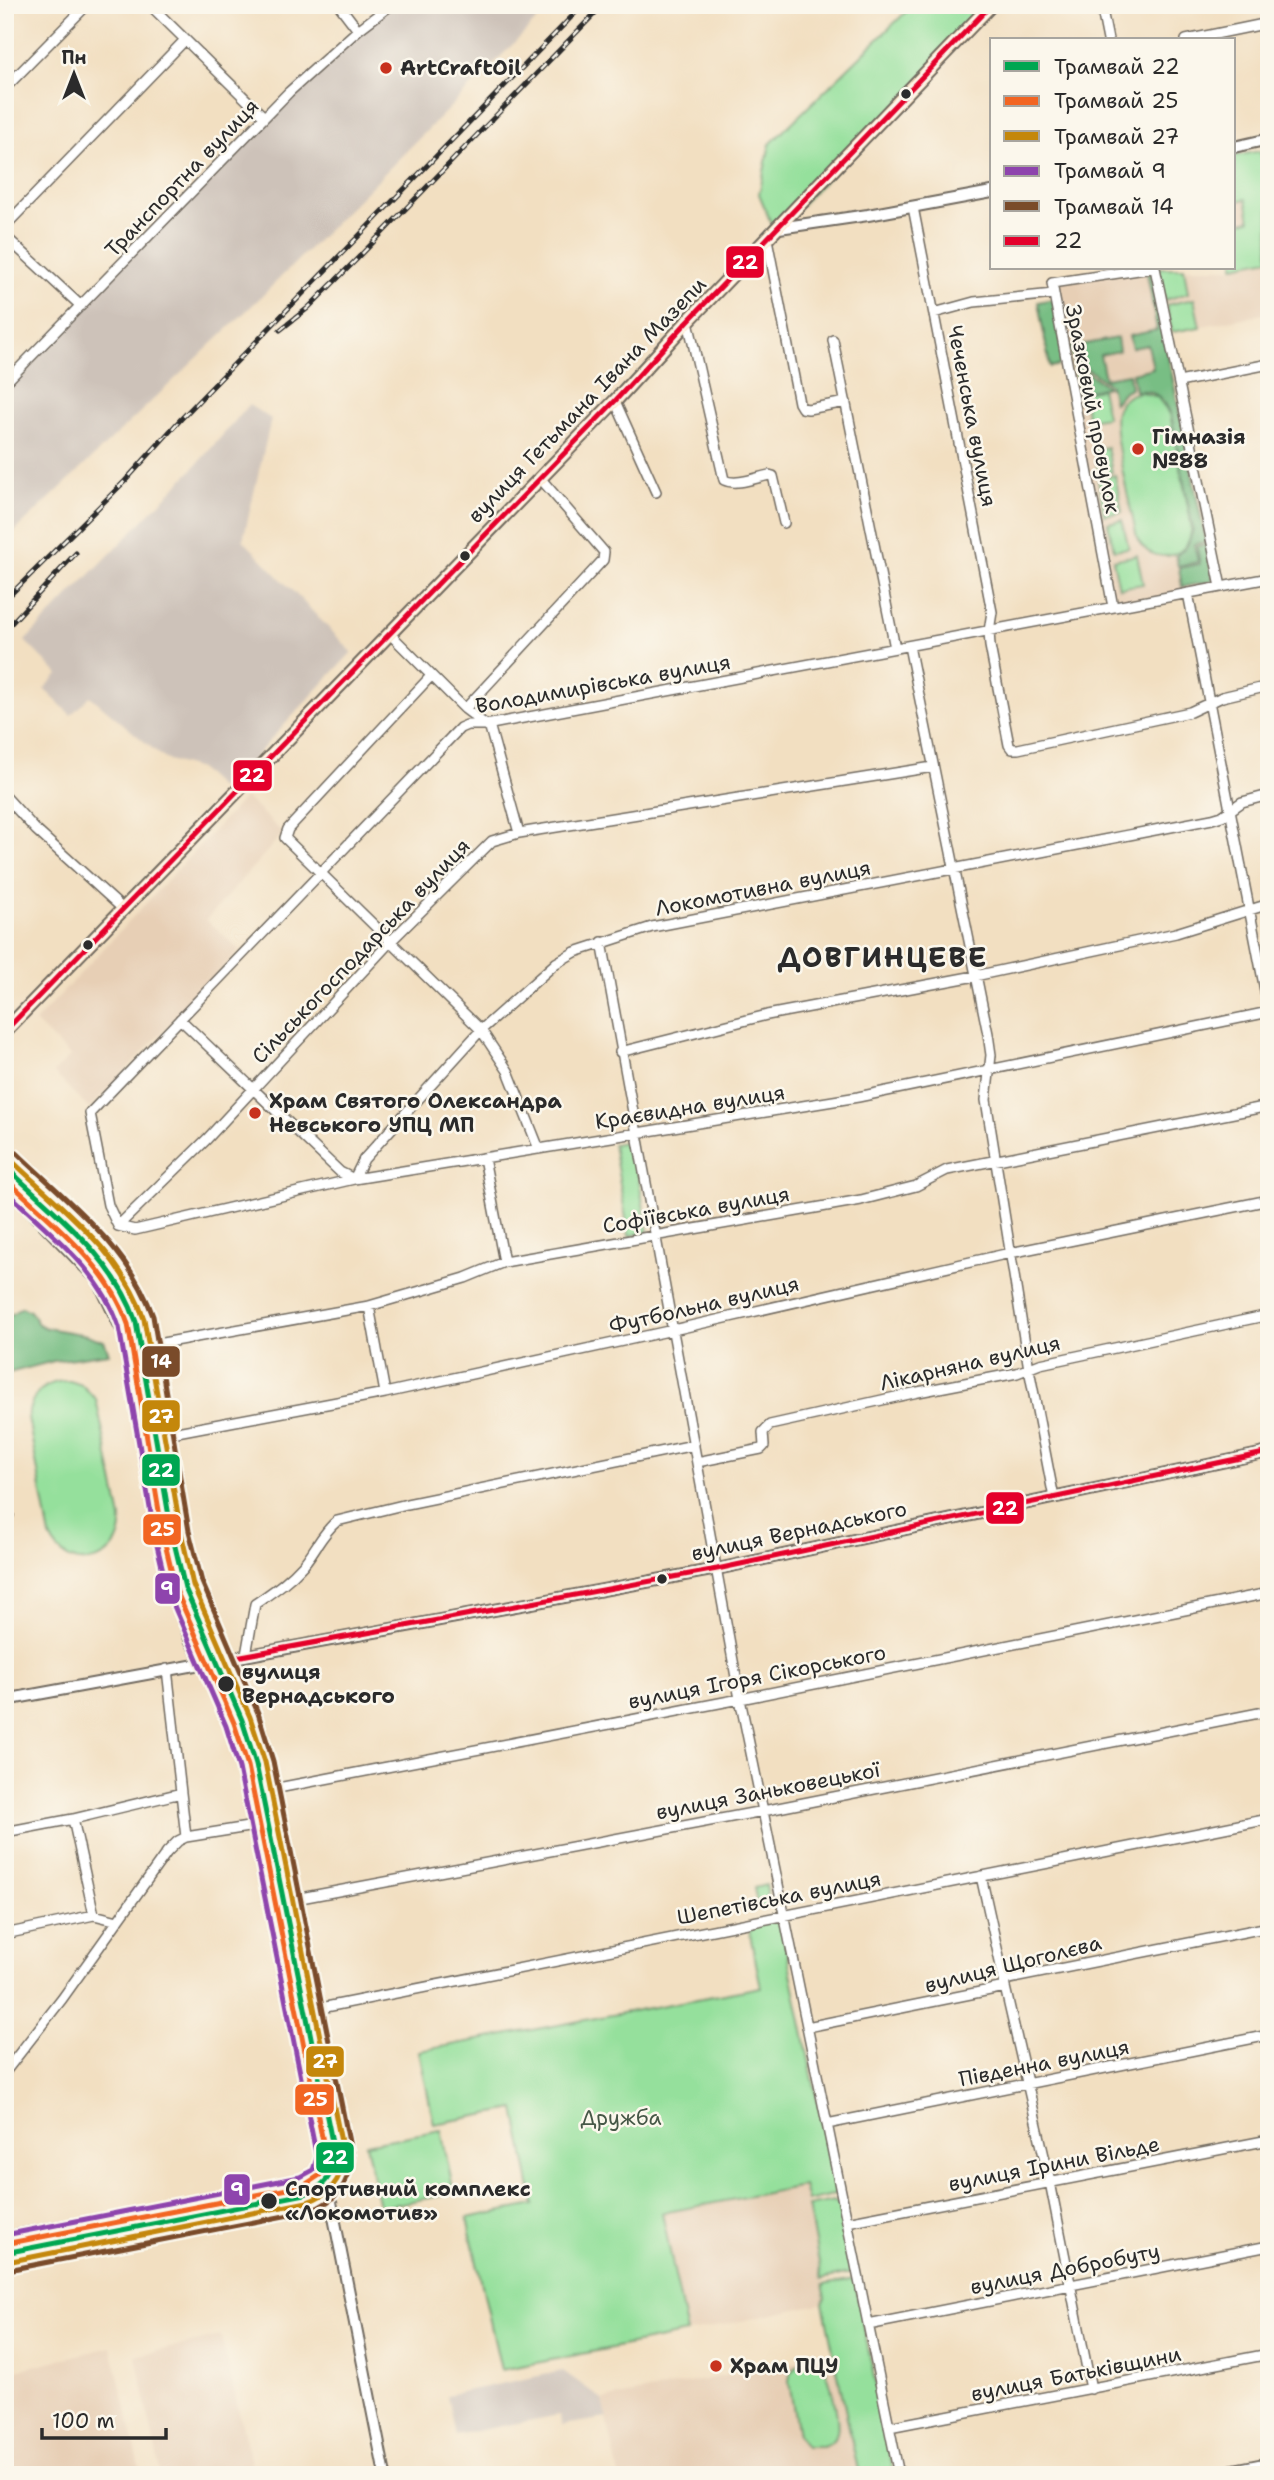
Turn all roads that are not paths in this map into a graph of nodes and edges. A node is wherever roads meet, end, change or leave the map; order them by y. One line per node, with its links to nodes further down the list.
1 (87, 5): 12 (street)
2 (150, 5): 11 (street)
3 (339, 5): 8 (street)
4 (391, 5): 8 (street, Транспортна вулиця)
5 (991, 5): 19 (main road, вулиця Гетьмана Івана Мазепи)
6 (1101, 5): 9 (street)
7 (1269, 23): 10 (street)
8 (358, 30): 13 (street, Транспортна вулиця)
9 (1108, 38)
10 (1196, 38)
11 (186, 40): 13 (street); 18 (street)
12 (5, 88)
13 (264, 117): 25 (street, Транспортна вулиця)
14 (1269, 139): 15 (street)
15 (1236, 147)
16 (990, 192): 17 (street)
17 (913, 207): 19 (street); 26 (street, Чеченська вулиця)
18 (5, 226)
19 (779, 228): 21 (main road, вулиця Гетьмана Івана Мазепи)
20 (5, 236): 25 (street)
21 (767, 239): 27 (main road, вулиця Гетьмана Івана Мазепи); 33 (street)
22 (1140, 270): 24 (street)
23 (1153, 270): 30 (street)
24 (1054, 294): 26 (street, Зразковий провулок); 40 (street, Зразковий провулок)
25 (81, 306): 31 (street, Транспортна вулиця)
26 (934, 313): 41 (street, Чеченська вулиця)
27 (688, 321): 32 (main road, вулиця Гетьмана Івана Мазепи); 36 (street)
28 (833, 340): 33 (street)
29 (1269, 364): 30 (street)
30 (1179, 382): 38 (street)
31 (5, 383)
32 (615, 401): 34 (main road, вулиця Гетьмана Івана Мазепи); 35 (street)
33 (846, 402): 44 (street)
34 (540, 478): 42 (main road, вулиця Гетьмана Івана Мазепи); 48 (street)
35 (656, 492)
36 (784, 523)
37 (1269, 578): 38 (street, Володимирівська вулиця)
38 (1221, 587): 39 (street, Володимирівська вулиця)
39 (1188, 593): 40 (street, Володимирівська вулиця); 47 (street)
40 (1113, 607): 41 (street, Володимирівська вулиця)
41 (989, 631): 43 (street, Володимирівська вулиця); 47 (street)
42 (389, 633): 45 (street); 58 (main road, вулиця Гетьмана Івана Мазепи)
43 (909, 646): 44 (street, Володимирівська вулиця); 50 (street)
44 (895, 648): 49 (street, Володимирівська вулиця)
45 (431, 676): 48 (street); 56 (street)
46 (1269, 686): 47 (street)
47 (1209, 703): 53 (street)
48 (465, 709): 49 (street)
49 (486, 726): 54 (street); 56 (street, Володимирівська вулиця)
50 (933, 767): 54 (street, Сільськогосподарська вулиця); 55 (street)
51 (1269, 795): 53 (street, Локомотивна вулиця)
52 (5, 796): 58 (street)
53 (1230, 811): 55 (street, Локомотивна вулиця); 59 (street)
54 (519, 833): 60 (street, Сільськогосподарська вулиця)
55 (954, 868): 61 (street, Локомотивна вулиця); 62 (street)
56 (320, 872): 60 (street); 64 (street, Володимирівська вулиця)
57 (1269, 904): 59 (street)
58 (123, 909): 66 (main road, вулиця Гетьмана Івана Мазепи)
59 (1249, 909): 62 (street); 63 (street)
60 (391, 941): 65 (street); 69 (street, Сільськогосподарська вулиця)
61 (602, 942): 65 (street, Локомотивна вулиця); 67 (street)
62 (975, 976): 67 (street); 68 (street)
63 (1269, 1011): 68 (street, Краєвидна вулиця)
64 (180, 1018): 69 (street); 80 (street, Володимирівська вулиця)
65 (481, 1030): 72 (street); 75 (street, Локомотивна вулиця)
66 (5, 1031)
67 (621, 1052): 71 (street)
68 (990, 1070): 71 (street, Краєвидна вулиця); 74 (street)
69 (253, 1088): 75 (street); 80 (street, Сільськогосподарська вулиця)
70 (1269, 1106): 74 (street, Софіївська вулиця)
71 (637, 1134): 72 (street, Краєвидна вулиця); 81 (street)
72 (539, 1149): 73 (street, Краєвидна вулиця)
73 (484, 1158): 75 (street, Краєвидна вулиця); 83 (street)
74 (997, 1160): 81 (street, Софіївська вулиця); 82 (street)
75 (354, 1179): 80 (street, Краєвидна вулиця)
76 (5, 1183): 77 (main road)
77 (17, 1194): 79 (street); 87 (main road)
78 (1269, 1200): 82 (street, Футбольна вулиця)
79 (5, 1205)
80 (118, 1226)
81 (654, 1235): 83 (street, Софіївська вулиця); 86 (street)
82 (1010, 1253): 86 (street, Футбольна вулиця); 88 (street)
83 (504, 1262): 84 (street, Софіївська вулиця)
84 (369, 1306): 87 (street, Софіївська вулиця); 89 (street)
85 (1269, 1315): 88 (street, Лікарняна вулиця)
86 (673, 1331): 89 (street, Футбольна вулиця); 91 (street)
87 (129, 1349): 90 (main road)
88 (1029, 1369): 93 (street, Лікарняна вулиця); 94 (street)
89 (385, 1393): 90 (street, Футбольна вулиця)
90 (145, 1438): 98 (main road)
91 (694, 1445): 93 (street); 97 (street)
92 (1269, 1452): 94 (street, вулиця Вернадського)
93 (697, 1462): 95 (street)
94 (1054, 1497): 95 (street, вулиця Вернадського)
95 (716, 1569): 97 (street, вулиця Вернадського); 100 (street)
96 (1269, 1593): 100 (street, вулиця Ігоря Сікорського)
97 (246, 1655): 98 (street, вулиця Вернадського)
98 (203, 1663): 99 (street, вулиця Вернадського); 104 (main road)
99 (167, 1670): 101 (street, вулиця Вернадського); 103 (street)
100 (740, 1699): 104 (street, вулиця Ігоря Сікорського); 105 (street)
101 (5, 1700)
102 (1269, 1711): 105 (street, вулиця Заньковецької)
103 (181, 1793): 106 (street); 110 (street)
104 (252, 1793): 108 (main road)
105 (763, 1811): 112 (street, вулиця Заньковецької); 114 (street)
106 (73, 1819): 109 (street); 113 (street)
107 (1269, 1819): 111 (street, Шепетівська вулиця)
108 (258, 1823): 110 (street); 112 (main road)
109 (5, 1832)
110 (186, 1837): 115 (street)
111 (981, 1876): 114 (street, Шепетівська вулиця); 118 (street)
112 (274, 1903): 119 (main road)
113 (93, 1915): 115 (street); 117 (street)
114 (783, 1915): 119 (street, Шепетівська вулиця); 120 (street)
115 (118, 1921): 122 (street)
116 (1269, 1927): 118 (street, вулиця Щоголєва)
117 (5, 1934)
118 (1005, 1984): 120 (street, вулиця Щоголєва); 123 (street)
119 (296, 2013): 126 (main road)
120 (807, 2027): 124 (street)
121 (1269, 2035): 123 (street, Південна вулиця)
122 (5, 2071)
123 (1028, 2084): 124 (street, Південна вулиця); 127 (street)
124 (827, 2124): 129 (street)
125 (1269, 2140): 127 (street, вулиця Ірини Вільде)
126 (326, 2178): 128 (main road); 130 (main road)
127 (1050, 2182): 129 (street, вулиця Ірини Вільде); 133 (street)
128 (330, 2197): 132 (main road); 140 (street)
129 (846, 2222): 134 (street)
130 (5, 2238)
131 (1269, 2246): 133 (street, вулиця Добробуту)
132 (5, 2260)
133 (1071, 2286): 134 (street, вулиця Добробуту); 136 (street)
134 (868, 2325): 137 (street)
135 (1269, 2354): 136 (street, вулиця Батьківщини)
136 (1091, 2389): 137 (street, вулиця Батьківщини)
137 (889, 2427): 141 (street)
138 (1269, 2463): 139 (street)
139 (1227, 2473): 142 (street)
140 (385, 2475)
141 (899, 2475)
142 (1208, 2475)

